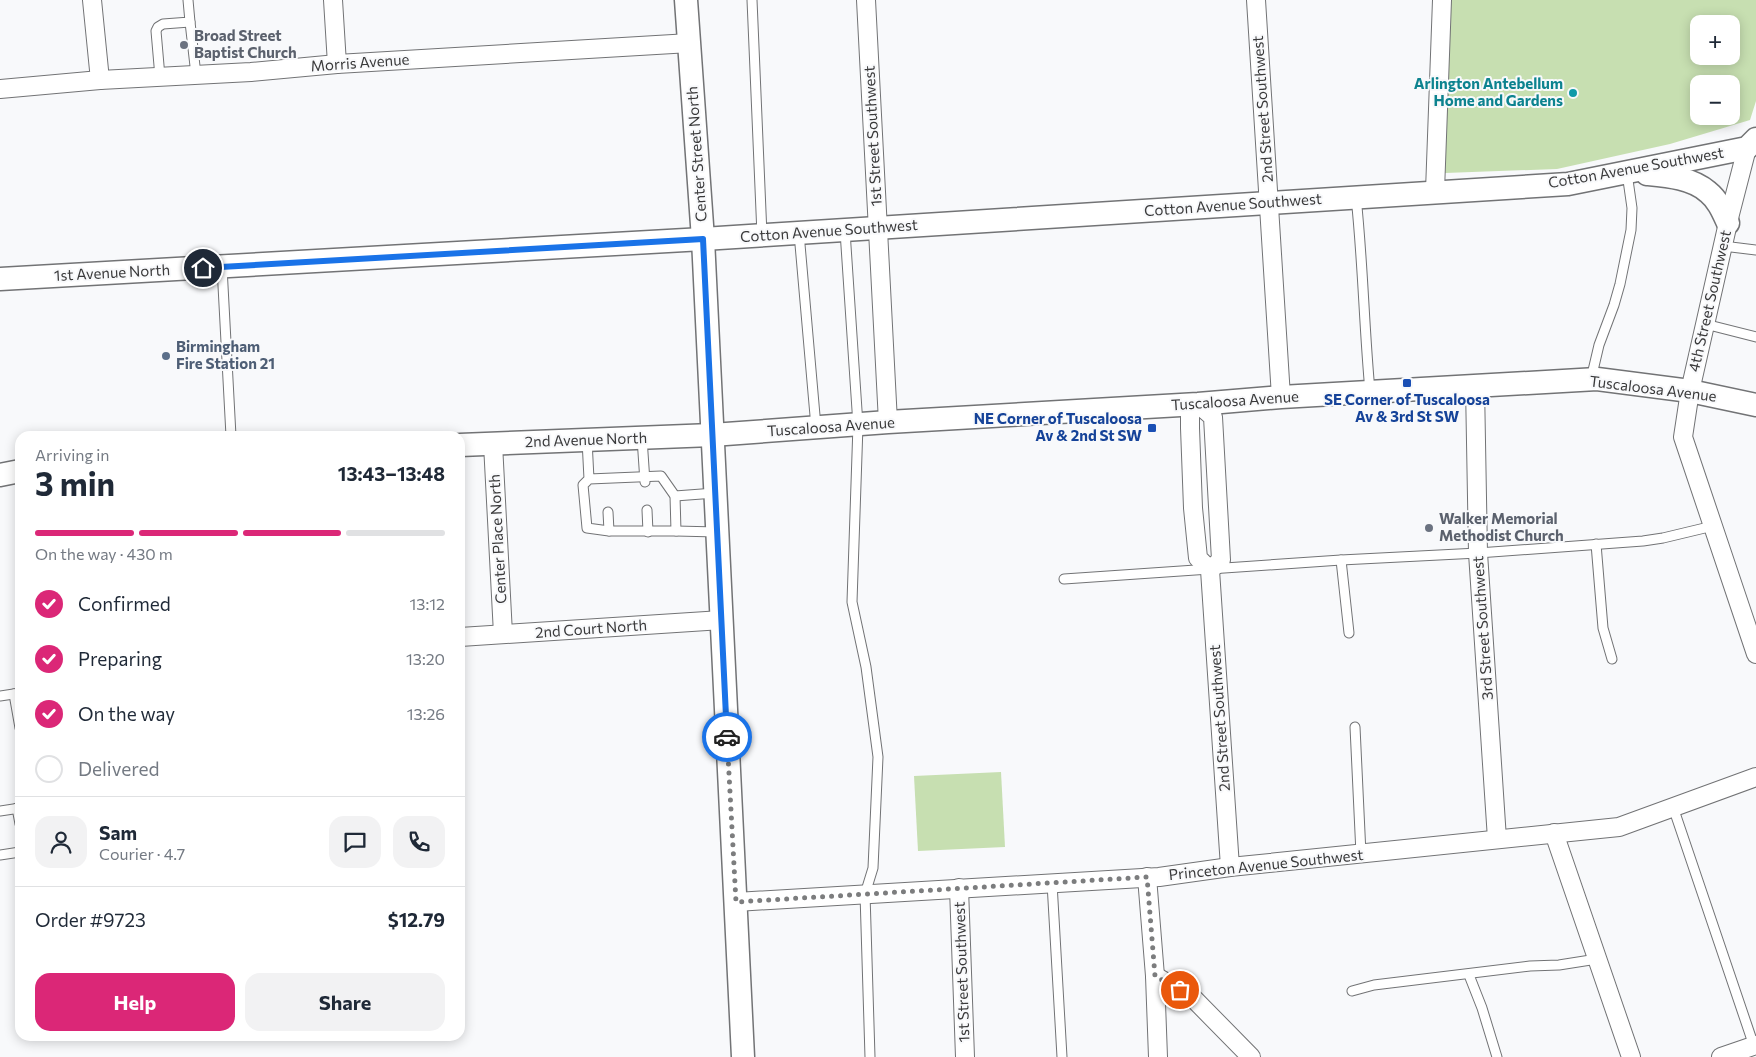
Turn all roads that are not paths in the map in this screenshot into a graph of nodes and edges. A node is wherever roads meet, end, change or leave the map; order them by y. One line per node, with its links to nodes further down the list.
1 (92, 0): 14 (street)
2 (188, 0): 9 (lane)
3 (334, 0): 11 (street)
4 (686, 0): 10 (street, Center Street North)
5 (752, 0): 25 (lane)
6 (866, 0): 22 (street, 1st Street Southwest)
7 (1256, 0): 20 (street, 2nd Street Southwest)
8 (1442, 0): 18 (street)
9 (190, 22): 12 (lane); 13 (lane)
10 (690, 43): 11 (street, Morris Avenue); 26 (street, Center Street North)
11 (337, 64): 12 (street, Morris Avenue)
12 (196, 75): 13 (street, Morris Avenue)
13 (160, 77): 14 (street, Morris Avenue)
14 (100, 80): 15 (street, Morris Avenue)
15 (0, 89)
16 (1752, 144): 17 (street, Cotton Avenue Southwest); 21 (street, 4th Street Southwest)
17 (1626, 172): 18 (street, Cotton Avenue Southwest); 21 (street); 33 (lane)
18 (1435, 191): 19 (street, Cotton Avenue Southwest)
19 (1356, 197): 20 (street, Cotton Avenue Southwest); 36 (lane)
20 (1270, 203): 22 (street, Cotton Avenue Southwest); 37 (street, 2nd Street Southwest)
21 (1728, 222): 27 (street, 4th Street Southwest)
22 (878, 228): 23 (street, Cotton Avenue Southwest); 40 (street, 1st Street Southwest)
23 (845, 230): 24 (street, Cotton Avenue Southwest); 41 (lane)
24 (799, 233): 25 (street, Cotton Avenue Southwest); 42 (lane)
25 (762, 235): 26 (street, Cotton Avenue Southwest)
26 (703, 239): 29 (street, 1st Avenue North); 44 (street, Center Street North)
27 (1723, 246): 28 (lane); 31 (street, 4th Street Southwest)
28 (1756, 250)
29 (222, 267): 30 (street, 1st Avenue North); 43 (lane)
30 (0, 279)
31 (1706, 324): 32 (lane); 35 (street, 4th Street Southwest)
32 (1756, 337)
33 (1590, 379): 34 (street, Tuscaloosa Avenue); 35 (street, Tuscaloosa Avenue)
34 (1475, 386): 36 (street, Tuscaloosa Avenue); 63 (street, 3rd Street Southwest)
35 (1690, 391): 39 (street, Tuscaloosa Avenue); 57 (street, 4th Street Southwest)
36 (1370, 392): 37 (street, Tuscaloosa Avenue)
37 (1281, 397): 38 (street, Tuscaloosa Avenue)
38 (1198, 404): 40 (street, Tuscaloosa Avenue); 65 (street, 2nd Street Southwest); 65 (street)
39 (1756, 405)
40 (888, 422): 41 (street, Tuscaloosa Avenue)
41 (858, 424): 42 (street, Tuscaloosa Avenue); 89 (lane)
42 (816, 428): 44 (street, Tuscaloosa Avenue)
43 (232, 431)
44 (712, 435): 45 (street, 2nd Avenue North); 53 (street, Center Street North)
45 (642, 438): 46 (street, 2nd Avenue North); 52 (lane)
46 (587, 440): 47 (street, 2nd Avenue North); 51 (lane)
47 (493, 444): 48 (street, 2nd Avenue North); 69 (street, Center Place North)
48 (465, 445)
49 (15, 472): 50 (street)
50 (0, 475)
51 (589, 479): 52 (lane); 58 (lane)
52 (645, 479): 54 (lane)
53 (715, 493): 54 (lane); 61 (street, Center Street North)
54 (675, 496): 60 (lane)
55 (647, 510): 59 (lane)
56 (608, 512): 58 (lane)
57 (1713, 526): 62 (lane); 71 (street, 4th Street Southwest)
58 (609, 531): 59 (lane)
59 (648, 532): 60 (lane)
60 (676, 532): 61 (lane)
61 (717, 532): 67 (street, Center Street North)
62 (1596, 544): 63 (lane); 72 (lane)
63 (1478, 553): 64 (lane); 81 (street, 3rd Street Southwest)
64 (1341, 560): 65 (lane); 68 (lane)
65 (1210, 570): 66 (lane); 85 (street, 2nd Street Southwest)
66 (1064, 579)
67 (722, 620): 69 (street, 2nd Court North); 90 (street, Center Street North)
68 (1348, 633)
69 (503, 634): 70 (street, 2nd Court North)
70 (465, 637)
71 (1756, 654)
72 (1612, 659)
73 (15, 694): 74 (lane)
74 (0, 696)
75 (1355, 727): 83 (lane)
76 (1756, 777): 77 (street, Princeton Avenue Southwest)
77 (1673, 807): 80 (street, Princeton Avenue Southwest); 95 (lane)
78 (15, 809): 79 (lane)
79 (0, 811)
80 (1554, 833): 81 (street, Princeton Avenue Southwest); 91 (street)
81 (1497, 839): 83 (street, Princeton Avenue Southwest)
82 (15, 853): 84 (lane)
83 (1361, 854): 85 (street, Princeton Avenue Southwest)
84 (0, 855)
85 (1230, 867): 86 (street, Princeton Avenue Southwest)
86 (1147, 877): 87 (street, Princeton Avenue Southwest); 93 (street)
87 (1052, 883): 88 (street, Princeton Avenue Southwest); 99 (lane)
88 (958, 888): 89 (street, Princeton Avenue Southwest); 98 (street, 1st Street Southwest)
89 (865, 894): 90 (street, Princeton Avenue Southwest); 97 (lane)
90 (736, 902): 96 (street, Center Street North)
91 (1597, 959): 92 (lane); 103 (street)
92 (1469, 975): 94 (lane); 102 (lane)
93 (1155, 976): 100 (street); 101 (street)
94 (1352, 991)
95 (1755, 1045): 104 (street)
96 (742, 1057)
97 (870, 1057)
98 (965, 1057)
99 (1062, 1057)
100 (1158, 1057)
101 (1250, 1057)
102 (1497, 1057)
103 (1631, 1057)
104 (1721, 1057)

